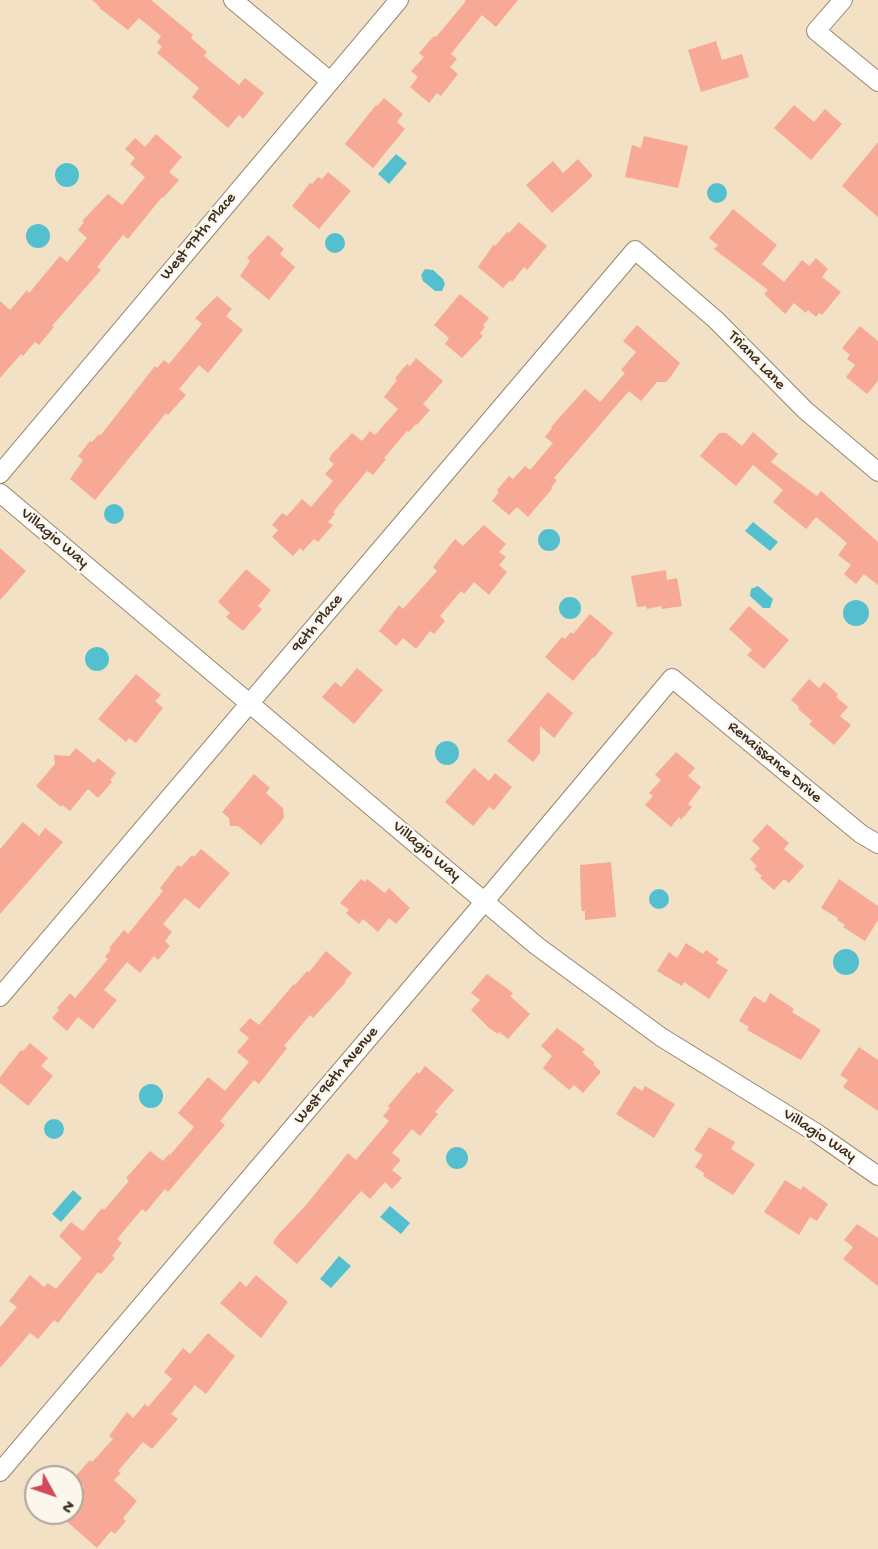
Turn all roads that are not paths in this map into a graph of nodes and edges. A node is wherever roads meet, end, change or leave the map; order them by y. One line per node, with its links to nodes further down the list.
1 (233, 0): 4 (street)
2 (399, 0): 4 (street, West 97th Place)
3 (843, 0): 5 (street)
4 (330, 81): 8 (street, West 97th Place)
5 (878, 82)
6 (635, 250): 7 (street, Triana Lane); 11 (street, 96th Place)
7 (878, 471)
8 (0, 474)
9 (0, 493): 11 (street, Villagio Way)
10 (672, 678): 12 (street, Renaissance Drive); 13 (street, West 96th Avenue)
11 (250, 704): 13 (street, Villagio Way); 14 (street, 96th Place)
12 (878, 844)
13 (485, 902): 15 (street, Villagio Way); 16 (street, West 96th Avenue)
14 (0, 997)
15 (878, 1176)
16 (0, 1472)

